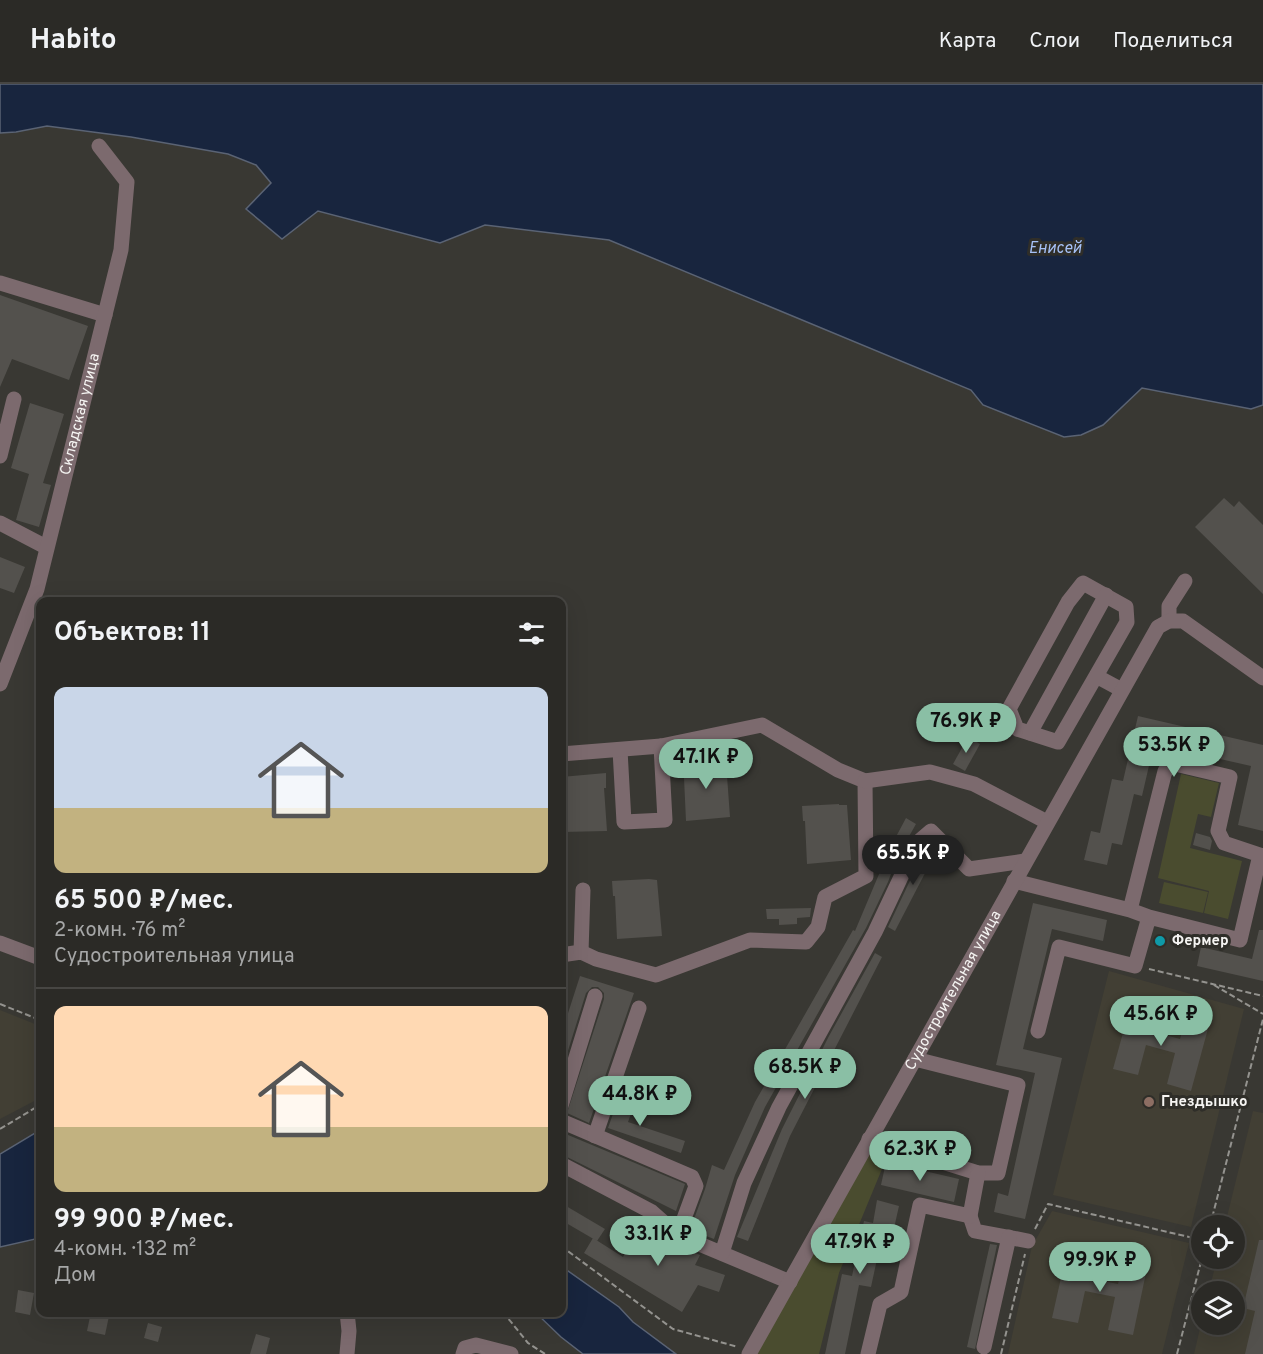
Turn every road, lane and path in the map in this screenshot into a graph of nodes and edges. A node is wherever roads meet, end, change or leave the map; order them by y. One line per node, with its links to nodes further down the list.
1 (99, 146): 3 (street, Складская улица)
2 (0, 283): 3 (street)
3 (105, 315): 7 (street, Складская улица)
4 (14, 399): 5 (street)
5 (0, 456)
6 (0, 523): 7 (street)
7 (46, 547): 13 (street, Складская улица)
8 (1185, 581): 10 (street, Судостроительная улица)
9 (1106, 595): 11 (street); 15 (street); 15 (street)
10 (1163, 624): 12 (street); 14 (street, Судостроительная улица)
11 (1096, 676): 14 (street); 15 (street)
12 (1263, 678)
13 (0, 684)
14 (1122, 690): 20 (street, Судостроительная улица)
15 (1030, 733)
16 (661, 746): 17 (street); 17 (street); 19 (street)
17 (620, 750): 18 (street)
18 (566, 754)
19 (865, 781): 20 (street); 27 (street)
20 (1047, 822): 21 (street, Судостроительная улица)
21 (1025, 861): 22 (street, Судостроительная улица); 56 (street)
22 (1014, 881): 24 (street); 40 (street, Судостроительная улица)
23 (583, 890): 27 (street)
24 (1130, 910): 25 (street); 25 (street)
25 (1149, 917): 30 (street)
26 (0, 943): 29 (street)
27 (581, 952): 28 (street)
28 (566, 954)
29 (36, 956)
30 (1135, 966): 31 (path); 39 (street)
31 (1210, 982): 33 (path); 36 (path)
32 (595, 996): 41 (street)
33 (1263, 996)
34 (0, 1004): 37 (path)
35 (639, 1008): 45 (street)
36 (1263, 1014)
37 (36, 1018)
38 (1263, 1019): 49 (path)
39 (1038, 1031)
40 (915, 1059): 46 (street, Судостроительная улица); 48 (street)
41 (566, 1091)
42 (36, 1107): 44 (path)
43 (566, 1123): 45 (street)
44 (0, 1129)
45 (595, 1136): 51 (street)
46 (869, 1139): 48 (street); 58 (street, Судостроительная улица)
47 (566, 1167): 51 (street)
48 (978, 1173): 50 (street)
49 (1213, 1215)
50 (970, 1216): 52 (street); 67 (street)
51 (678, 1235): 56 (street)
52 (1009, 1237): 54 (street); 61 (street)
53 (1191, 1237): 54 (path)
54 (1028, 1241): 68 (path)
55 (566, 1250): 62 (path)
56 (722, 1253): 58 (street)
57 (1199, 1269): 69 (path)
58 (790, 1282): 62 (street, Судостроительная улица)
59 (348, 1317): 63 (street)
60 (507, 1317): 66 (path)
61 (984, 1347)
62 (748, 1352)
63 (347, 1354)
64 (463, 1354): 65 (street)
65 (511, 1354)
66 (545, 1354)
67 (868, 1354)
68 (1001, 1354)
69 (1177, 1354)

